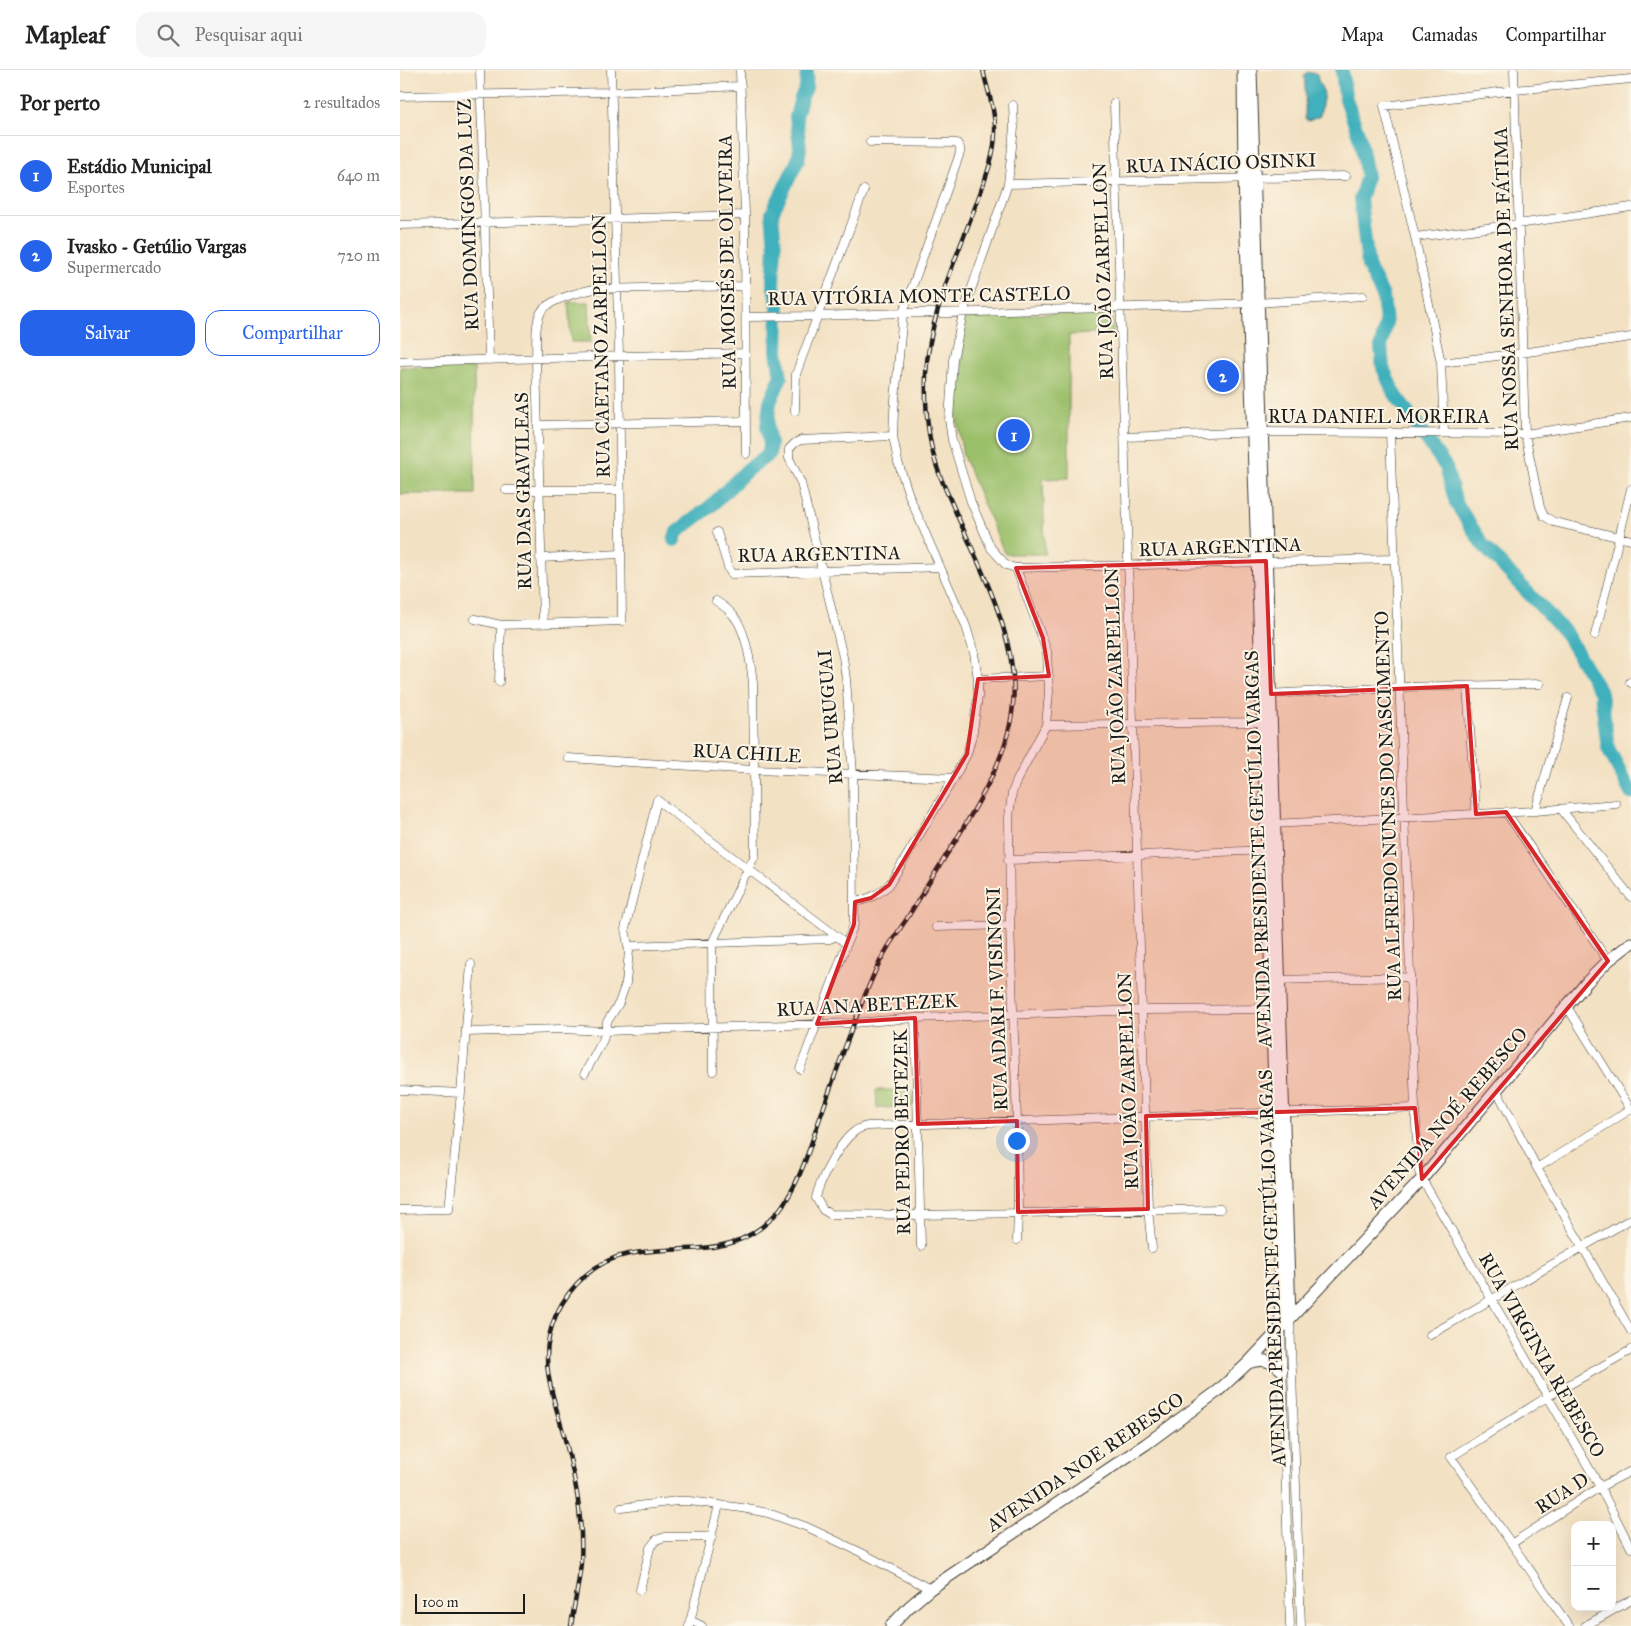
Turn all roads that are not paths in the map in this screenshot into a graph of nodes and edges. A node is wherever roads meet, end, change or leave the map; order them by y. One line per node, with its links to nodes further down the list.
1 (480, 70): 11 (street, RUA DOMINGOS DA LUZ)
2 (611, 70): 10 (street, RUA CAETANO ZARPELLON)
3 (740, 70): 8 (street, RUA MOISÉS DE OLIVEIRA)
4 (1243, 70): 17 (main road, AVENIDA PRESIDENTE GETÚLIO VARGAS)
5 (1251, 70): 17 (main road, AVENIDA PRESIDENTE GETÚLIO VARGAS)
6 (1514, 70): 9 (street, RUA NOSSA SENHORA DE FÁTIMA)
7 (1631, 79): 9 (street)
8 (741, 86): 10 (street); 22 (street, RUA MOISÉS DE OLIVEIRA)
9 (1515, 90): 25 (street, RUA NOSSA SENHORA DE FÁTIMA); 27 (street)
10 (611, 92): 11 (street); 23 (street, RUA CAETANO ZARPELLON)
11 (481, 95): 12 (street); 24 (street, RUA DOMINGOS DA LUZ)
12 (400, 96)
13 (1114, 103): 18 (street, RUA JOÃO ZARPELLON)
14 (1013, 105): 19 (street)
15 (870, 142): 33 (street)
16 (1346, 176): 17 (street, RUA INÁCIO OSINKI)
17 (1249, 178): 18 (street, RUA INÁCIO OSINKI); 31 (main road, AVENIDA PRESIDENTE GETÚLIO VARGAS)
18 (1117, 183): 19 (street, RUA INÁCIO OSINKI); 32 (street, RUA JOÃO ZARPELLON)
19 (1008, 184): 34 (street)
20 (864, 190): 35 (street)
21 (1631, 207): 25 (street)
22 (745, 215): 23 (street); 28 (street, RUA MOISÉS DE OLIVEIRA)
23 (615, 218): 24 (street); 29 (street, RUA CAETANO ZARPELLON)
24 (484, 224): 26 (street); 42 (street, RUA DOMINGOS DA LUZ)
25 (1518, 224): 27 (street); 39 (street, RUA NOSSA SENHORA DE FÁTIMA)
26 (400, 225)
27 (1415, 236): 44 (street)
28 (745, 286): 29 (street, RUA DAS GRAVILEAS); 36 (street, RUA MOISÉS DE OLIVEIRA)
29 (617, 288): 40 (street, RUA CAETANO ZARPELLON); 41 (street, RUA DAS GRAVILEAS)
30 (1363, 296): 31 (street, RUA VITÓRIA MONTE CASTELO)
31 (1253, 303): 32 (street, RUA VITÓRIA MONTE CASTELO); 50 (main road, AVENIDA PRESIDENTE GETÚLIO VARGAS)
32 (1120, 307): 34 (street, RUA VITÓRIA MONTE CASTELO); 55 (street, RUA JOÃO ZARPELLON)
33 (903, 313): 34 (street, RUA VITÓRIA MONTE CASTELO); 35 (street, RUA VITÓRIA MONTE CASTELO); 54 (street)
34 (963, 313): 70 (street)
35 (818, 316): 36 (street, RUA VITÓRIA MONTE CASTELO); 45 (street)
36 (746, 317): 38 (street, RUA MOISÉS DE OLIVEIRA)
37 (1631, 338): 39 (street)
38 (745, 353): 40 (street); 47 (street, RUA MOISÉS DE OLIVEIRA)
39 (1522, 353): 44 (street); 53 (street, RUA NOSSA SENHORA DE FÁTIMA)
40 (619, 356): 41 (street); 48 (street, RUA CAETANO ZARPELLON)
41 (536, 359): 42 (street); 49 (street, RUA DAS GRAVILEAS)
42 (489, 360): 43 (street)
43 (400, 362)
44 (1441, 363): 52 (street)
45 (795, 411)
46 (1631, 418): 53 (street, RUA DANIEL MOREIRA)
47 (746, 420): 48 (street); 56 (street, RUA MOISÉS DE OLIVEIRA)
48 (619, 422): 49 (street); 60 (street, RUA CAETANO ZARPELLON)
49 (538, 424): 59 (street, RUA DAS GRAVILEAS)
50 (1257, 432): 51 (street, RUA DANIEL MOREIRA); 55 (street, RUA DANIEL MOREIRA); 67 (main road, AVENIDA PRESIDENTE GETÚLIO VARGAS)
51 (1390, 432): 52 (street, RUA DANIEL MOREIRA); 66 (street, RUA ALFREDO NUNES DO NASCIMENTO)
52 (1444, 432): 53 (street, RUA DANIEL MOREIRA)
53 (1525, 434): 62 (street, RUA NOSSA SENHORA DE FÁTIMA)
54 (893, 436): 69 (street); 71 (street, RUA URUGUAI)
55 (1125, 437): 68 (street, RUA JOÃO ZARPELLON)
56 (746, 454)
57 (1631, 489): 62 (street)
58 (506, 490): 59 (street)
59 (539, 490): 60 (street); 65 (street, RUA DAS GRAVILEAS)
60 (620, 490): 64 (street, RUA CAETANO ZARPELLON)
61 (717, 532): 71 (street, RUA ARGENTINA)
62 (1620, 537): 63 (street); 76 (street)
63 (1631, 540)
64 (621, 554): 65 (street); 74 (street, RUA CAETANO ZARPELLON)
65 (540, 558): 74 (street, RUA DAS GRAVILEAS)
66 (1395, 559): 67 (street, RUA ARGENTINA); 81 (street, RUA ALFREDO NUNES DO NASCIMENTO)
67 (1261, 561): 68 (street, RUA ARGENTINA); 83 (main road, AVENIDA PRESIDENTE GETÚLIO VARGAS)
68 (1128, 565): 70 (street, RUA ARGENTINA); 87 (street, RUA JOÃO ZARPELLON)
69 (940, 567): 71 (street, RUA ARGENTINA); 78 (street)
70 (1016, 568): 77 (street)
71 (822, 572): 90 (street, RUA URUGUAI)
72 (716, 601): 89 (street)
73 (475, 618): 75 (street)
74 (543, 623): 75 (street)
75 (501, 625): 79 (street)
76 (1595, 635)
77 (1049, 676): 78 (street); 86 (street)
78 (978, 679): 91 (street)
79 (498, 682)
80 (1540, 684): 82 (street)
81 (1400, 686): 82 (street); 83 (street); 97 (street, RUA ALFREDO NUNES DO NASCIMENTO)
82 (1467, 686): 96 (street)
83 (1266, 694): 85 (main road, AVENIDA PRESIDENTE GETÚLIO VARGAS); 98 (main road, AVENIDA PRESIDENTE GETÚLIO VARGAS)
84 (1568, 698): 94 (street)
85 (1262, 722): 87 (street); 98 (main road, AVENIDA PRESIDENTE GETÚLIO VARGAS)
86 (1046, 725): 87 (street); 101 (street, RUA ADARI F. VISINONI)
87 (1133, 725): 100 (street, RUA JOÃO ZARPELLON)
88 (568, 758): 89 (street, RUA CHILE)
89 (754, 770): 90 (street, RUA CHILE); 102 (street)
90 (853, 774): 91 (street, RUA CHILE); 104 (street, RUA URUGUAI)
91 (954, 778): 104 (street)
92 (1616, 804): 93 (street)
93 (1561, 809): 94 (street); 103 (street)
94 (1535, 811): 95 (street)
95 (1506, 812): 96 (street); 112 (street)
96 (1476, 814): 97 (street)
97 (1405, 817): 98 (street); 114 (street, RUA ALFREDO NUNES DO NASCIMENTO)
98 (1271, 824): 99 (main road, AVENIDA PRESIDENTE GETÚLIO VARGAS)
99 (1271, 850): 100 (street); 115 (main road, AVENIDA PRESIDENTE GETÚLIO VARGAS)
100 (1137, 856): 101 (street); 118 (street, RUA JOÃO ZARPELLON)
101 (1008, 860): 105 (street, RUA ADARI F. VISINONI)
102 (747, 869): 107 (street); 108 (street); 111 (street)
103 (1631, 897)
104 (855, 902): 110 (street, RUA URUGUAI)
105 (1010, 925): 106 (street); 119 (street, RUA ADARI F. VISINONI)
106 (936, 927)
107 (836, 936): 108 (street); 110 (street)
108 (712, 943): 111 (street); 122 (street)
109 (1631, 943): 112 (main road, AVENIDA NOÉ REBESCO)
110 (847, 944): 121 (street, RUA URUGUAI)
111 (628, 946): 123 (street)
112 (1608, 961): 116 (main road, AVENIDA NOÉ REBESCO)
113 (472, 964): 124 (street)
114 (1410, 977): 115 (street); 131 (street, RUA ALFREDO NUNES DO NASCIMENTO)
115 (1275, 980): 117 (main road, AVENIDA PRESIDENTE GETÚLIO VARGAS)
116 (1566, 1005): 129 (main road, AVENIDA NOÉ REBESCO); 132 (street)
117 (1275, 1009): 118 (street, RUA ANA BETEZEK); 133 (main road, AVENIDA PRESIDENTE GETÚLIO VARGAS)
118 (1142, 1010): 119 (street, RUA ANA BETEZEK); 134 (street, RUA JOÃO ZARPELLON)
119 (1014, 1014): 120 (street, RUA ANA BETEZEK); 135 (street, RUA ADARI F. VISINONI)
120 (916, 1018): 121 (street, RUA ANA BETEZEK); 136 (street, RUA PEDRO BETEZEK)
121 (816, 1024): 122 (street, RUA ANA BETEZEK); 125 (street, RUA URUGUAI)
122 (713, 1028): 123 (street, RUA ANA BETEZEK); 126 (street)
123 (604, 1031): 124 (street, RUA ANA BETEZEK); 127 (street)
124 (466, 1032): 130 (street)
125 (800, 1069)
126 (713, 1071)
127 (585, 1073)
128 (400, 1090): 130 (street)
129 (1497, 1092): 137 (street); 138 (main road, AVENIDA NOÉ REBESCO)
130 (461, 1093): 141 (street)
131 (1415, 1108): 133 (street); 138 (street, RUA ALFREDO NUNES DO NASCIMENTO)
132 (1631, 1109): 137 (street)
133 (1280, 1112): 134 (street); 150 (main road, AVENIDA PRESIDENTE GETÚLIO VARGAS); 151 (main road, AVENIDA PRESIDENTE GETÚLIO VARGAS)
134 (1146, 1116): 135 (street); 139 (street, RUA JOÃO ZARPELLON)
135 (1017, 1121): 136 (street); 142 (street, RUA ADARI F. VISINONI)
136 (918, 1124): 143 (street, RUA PEDRO BETEZEK); 143 (street)
137 (1536, 1168): 148 (street)
138 (1422, 1179): 149 (street, RUA VIRGINIA REBESCO); 150 (main road, AVENIDA NOÉ REBESCO)
139 (1148, 1209): 140 (street); 142 (street); 147 (street, RUA JOÃO ZARPELLON)
140 (1220, 1209)
141 (400, 1210)
142 (1018, 1212): 143 (street); 145 (street, RUA ADARI F. VISINONI)
143 (920, 1215): 146 (street, RUA PEDRO BETEZEK)
144 (1631, 1219): 148 (street)
145 (1017, 1240)
146 (921, 1246)
147 (1152, 1248)
148 (1582, 1248): 149 (street); 152 (street)
149 (1492, 1299): 153 (street); 157 (street, RUA VIRGINIA REBESCO)
150 (1290, 1317): 151 (main road, AVENIDA NOE REBESCO); 160 (street, AVENIDA PRESIDENTE GETÚLIO VARGAS)
151 (1281, 1327): 155 (main road, AVENIDA NOE REBESCO); 156 (street, AVENIDA PRESIDENTE GETÚLIO VARGAS)
152 (1631, 1330)
153 (1430, 1335)
154 (1631, 1350): 157 (street)
155 (1248, 1363): 156 (main road); 167 (main road, AVENIDA NOE REBESCO)
156 (1282, 1370): 159 (street, AVENIDA PRESIDENTE GETÚLIO VARGAS)
157 (1547, 1397): 161 (street, RUA VIRGINIA REBESCO); 165 (street)
158 (1631, 1471): 161 (street, RUA D)
159 (1286, 1481): 160 (street); 173 (street, AVENIDA PRESIDENTE GETÚLIO VARGAS)
160 (1296, 1481): 174 (street, AVENIDA PRESIDENTE GETÚLIO VARGAS)
161 (1600, 1487): 165 (street, RUA D); 166 (street, RUA VIRGINIA REBESCO)
162 (719, 1505): 163 (street); 164 (street); 167 (street)
163 (621, 1508)
164 (712, 1536): 168 (street); 170 (street)
165 (1511, 1544): 175 (street)
166 (1631, 1548)
167 (930, 1589): 172 (main road, AVENIDA NOE REBESCO)
168 (640, 1590)
169 (1631, 1600): 176 (street)
170 (690, 1623): 171 (street)
171 (702, 1626)
172 (891, 1626)
173 (1290, 1626)
174 (1301, 1626)
175 (1570, 1626)
176 (1585, 1626)

